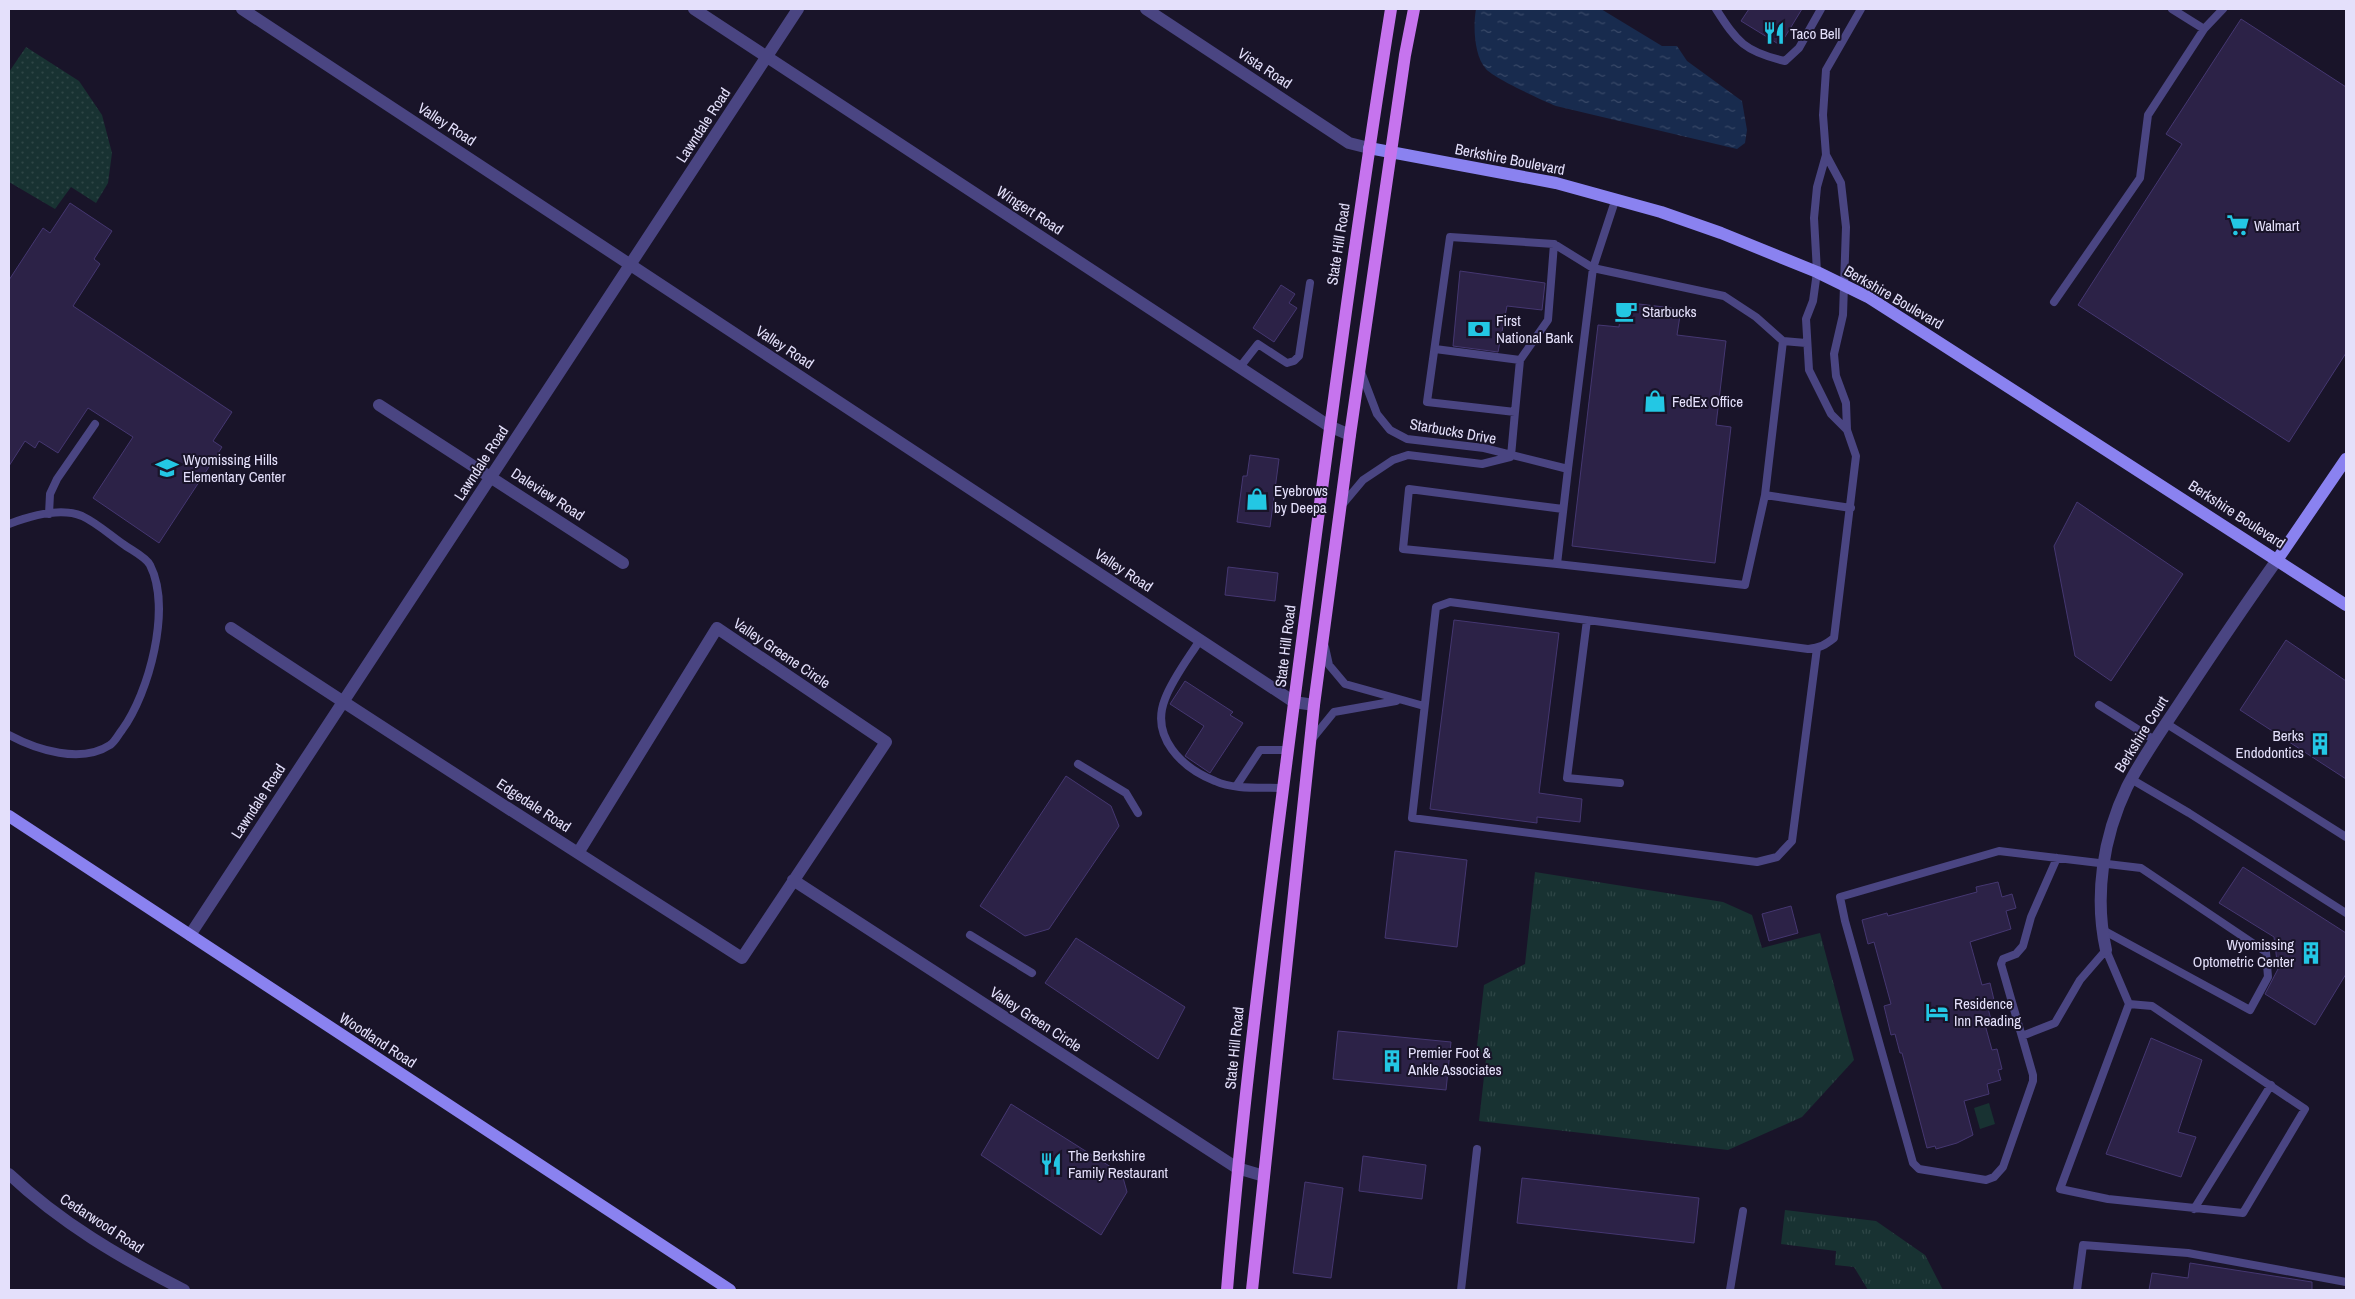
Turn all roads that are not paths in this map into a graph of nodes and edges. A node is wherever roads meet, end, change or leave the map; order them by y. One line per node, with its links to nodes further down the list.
1 (242, 9): 19 (street, Valley Road)
2 (694, 9): 13 (street, Wingert Road)
3 (798, 9): 13 (street, Lawndale Road)
4 (1146, 9): 14 (street, Vista Road)
5 (1392, 9): 14 (main road, State Hill Road)
6 (1414, 9): 15 (main road)
7 (1716, 9): 8 (lane)
8 (1821, 9)
9 (1862, 9): 16 (lane)
10 (2172, 9): 12 (lane)
11 (2223, 9): 12 (lane)
12 (2204, 29): 24 (lane)
13 (766, 57): 19 (street, Lawndale Road); 29 (street, Wingert Road)
14 (1369, 148): 15 (main road, Berkshire Boulevard); 34 (main road, State Hill Road)
15 (1391, 154): 17 (main road, Berkshire Boulevard); 30 (main road)
16 (1826, 155): 21 (lane); 23 (lane)
17 (1616, 198): 20 (lane); 21 (main road, Berkshire Boulevard)
18 (1554, 244): 20 (lane); 27 (lane); 28 (lane)
19 (631, 265): 40 (street, Lawndale Road); 53 (street, Valley Road)
20 (1593, 268): 25 (lane); 39 (lane)
21 (1817, 272): 23 (main road, Berkshire Boulevard); 26 (lane)
22 (1310, 282): 29 (lane)
23 (1845, 286): 35 (lane); 47 (main road, Berkshire Boulevard)
24 (2054, 302)
25 (1783, 341): 26 (lane); 41 (lane)
26 (1806, 343): 35 (lane)
27 (1435, 349): 28 (lane); 32 (lane)
28 (1520, 360): 32 (lane)
29 (1240, 367): 34 (street, Wingert Road)
30 (1360, 368): 36 (main road); 37 (lane, Starbucks Drive)
31 (379, 405): 40 (street, Daleview Road)
32 (1514, 412): 37 (lane)
33 (94, 424): 45 (lane)
34 (1329, 426): 36 (street, Wingert Road); 58 (main road, State Hill Road)
35 (1847, 430): 44 (lane)
36 (1350, 435): 42 (main road)
37 (1511, 456): 39 (lane); 42 (lane, Starbucks Drive)
38 (2346, 459): 47 (main road)
39 (1568, 469): 43 (lane)
40 (492, 477): 48 (street, Daleview Road); 57 (street, Lawndale Road)
41 (1764, 495): 44 (lane); 49 (lane)
42 (1341, 506): 54 (main road)
43 (1563, 508): 49 (lane); 49 (lane)
44 (1851, 508): 55 (lane)
45 (49, 514): 46 (lane); 63 (lane)
46 (9, 524)
47 (2277, 560): 50 (main road, Berkshire Boulevard); 62 (street, Berkshire Court)
48 (623, 563)
49 (1556, 564)
50 (2346, 605)
51 (1587, 620): 55 (lane); 61 (lane); 69 (lane)
52 (231, 628): 57 (street, Edgedale Road)
53 (1200, 640): 58 (street, Valley Road); 70 (lane)
54 (1323, 642): 56 (lane); 59 (main road)
55 (1817, 648): 61 (lane)
56 (1398, 701): 61 (lane); 64 (lane)
57 (343, 702): 75 (street, Edgedale Road); 82 (street, Lawndale Road)
58 (1294, 702): 59 (street, Valley Road); 66 (main road, State Hill Road)
59 (1314, 705): 64 (main road)
60 (2099, 705): 65 (lane)
61 (1424, 706)
62 (2167, 724): 65 (street, Berkshire Court); 74 (lane)
63 (9, 735)
64 (1311, 740): 91 (main road)
65 (2156, 741): 68 (street, Berkshire Court)
66 (1288, 750): 70 (lane); 71 (main road, State Hill Road)
67 (1078, 764): 72 (lane)
68 (2131, 779): 77 (street, Berkshire Court); 79 (lane)
69 (1620, 783)
70 (1236, 785): 71 (lane)
71 (1283, 788): 89 (main road, State Hill Road)
72 (1138, 813)
73 (9, 816): 82 (main road, Woodland Road)
74 (2346, 837)
75 (578, 853): 78 (street, Edgedale Road); 78 (street, Valley Greene Circle)
76 (2057, 858): 77 (lane); 86 (lane); 86 (lane)
77 (2104, 864): 80 (street, Berkshire Court); 80 (lane)
78 (794, 880): 89 (street, Valley Green Circle)
79 (2346, 913)
80 (2101, 929): 83 (street, Berkshire Court)
81 (970, 934): 84 (lane)
82 (190, 935): 96 (main road, Woodland Road)
83 (2106, 950): 85 (lane); 86 (lane)
84 (1032, 973)
85 (2129, 1004): 87 (lane); 92 (lane)
86 (2022, 1036)
87 (2271, 1085): 92 (lane); 92 (lane)
88 (1476, 1149): 99 (lane)
89 (1237, 1168): 91 (street, Valley Green Circle); 97 (main road, State Hill Road)
90 (9, 1174): 95 (street, Cedarwood Road)
91 (1264, 1176): 98 (main road)
92 (2194, 1208)
93 (1744, 1211): 100 (lane)
94 (2346, 1282): 101 (lane)
95 (184, 1290)
96 (730, 1290)
97 (1227, 1290)
98 (1252, 1290)
99 (1461, 1290)
100 (1730, 1290)
101 (2077, 1290)

